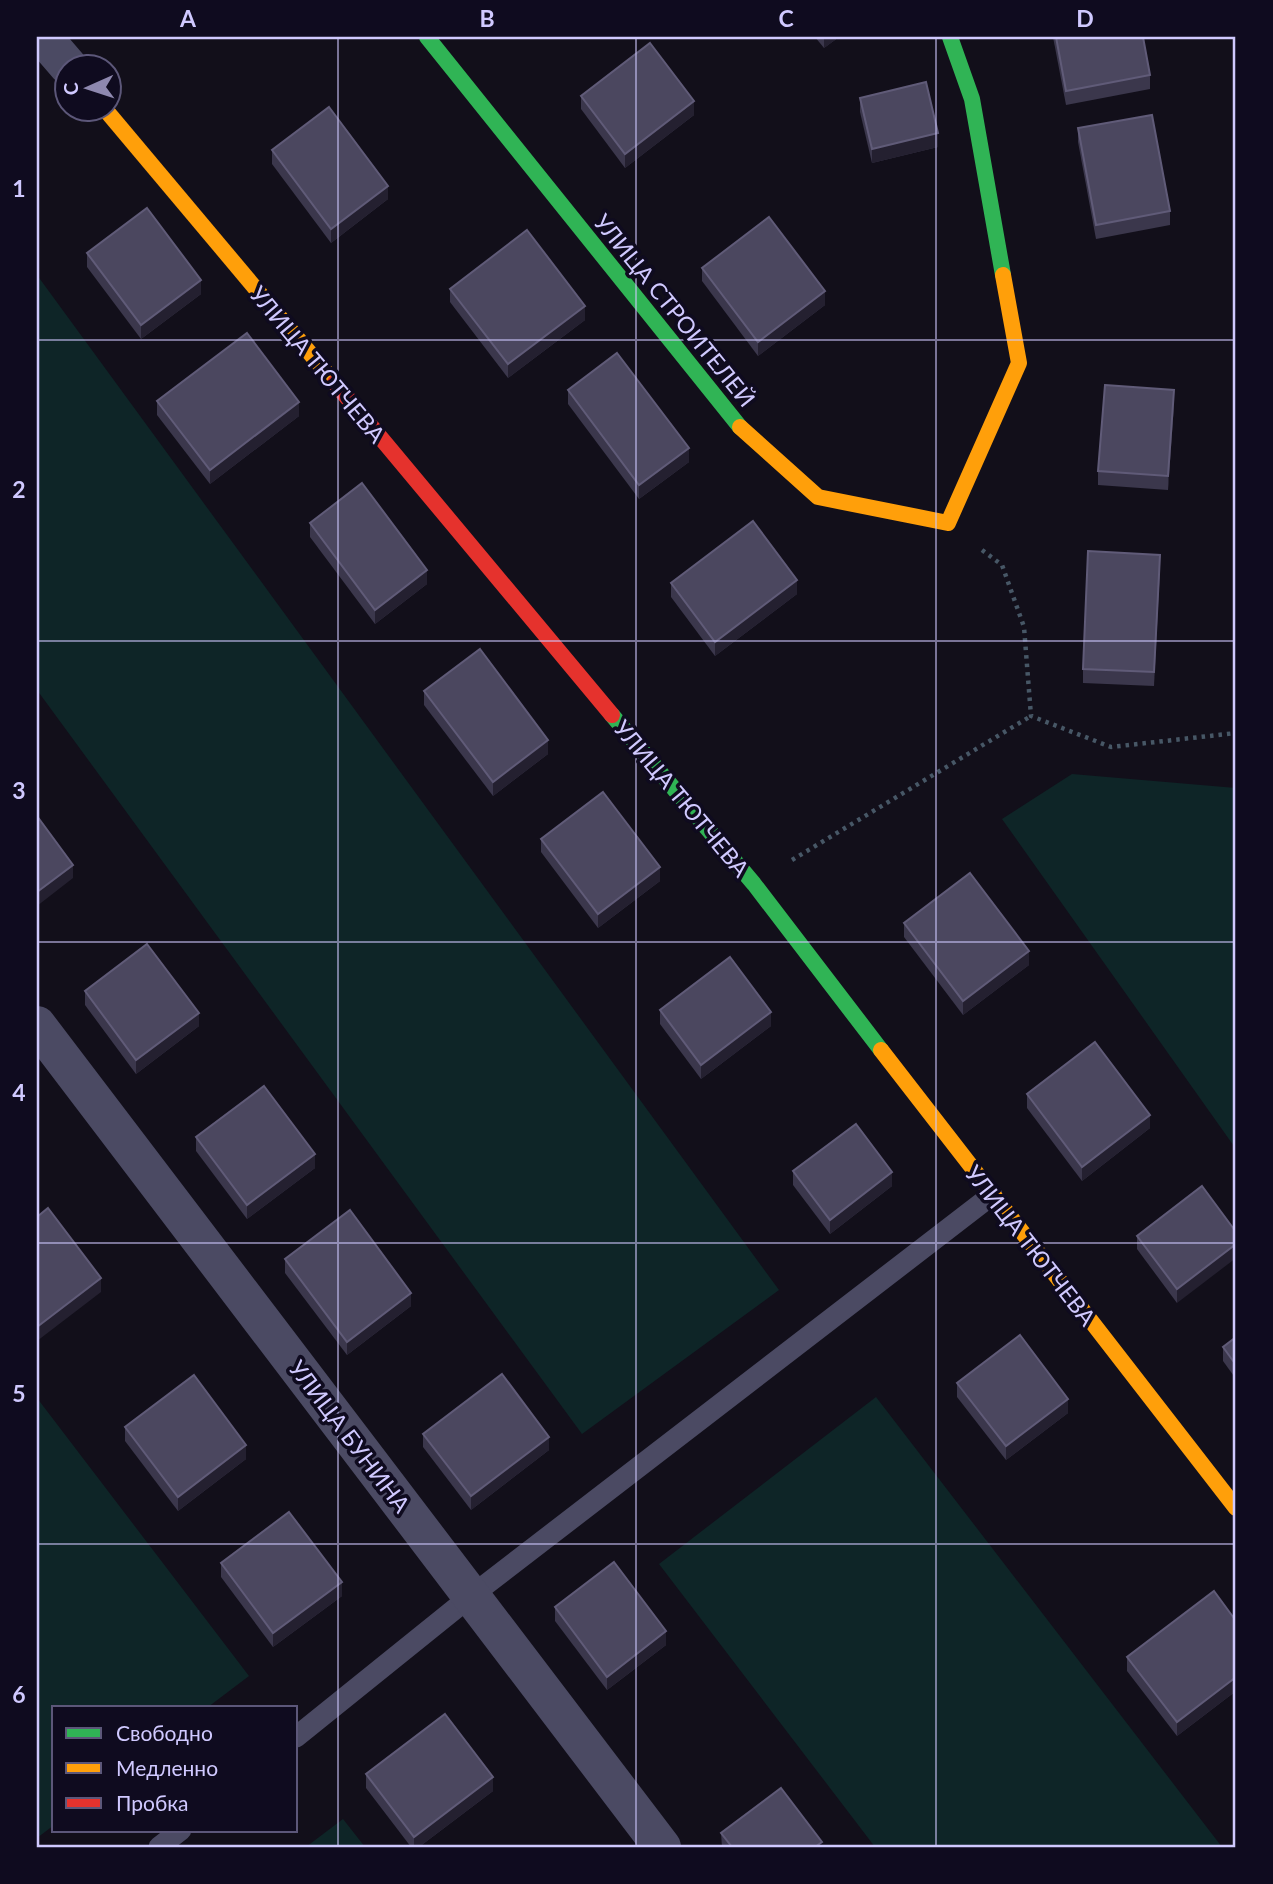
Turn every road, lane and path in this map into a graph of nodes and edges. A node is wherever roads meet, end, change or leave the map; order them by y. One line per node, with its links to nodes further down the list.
1 (43, 37): 4 (street)
2 (427, 37): 6 (street, УЛИЦА СТРОИТЕЛЕЙ)
3 (950, 37): 6 (street)
4 (56, 52)
5 (116, 122): 9 (street, УЛИЦА ТЮТЧЕВА)
6 (948, 523): 7 (path)
7 (1031, 716): 8 (path); 9 (path)
8 (1236, 733)
9 (754, 884): 11 (street, УЛИЦА ТЮТЧЕВА)
10 (37, 1025): 13 (street, УЛИЦА БУНИНА)
11 (992, 1195): 12 (street, УЛИЦА ТЮТЧЕВА); 13 (lane)
12 (1236, 1508)
13 (471, 1596): 14 (lane); 17 (street, УЛИЦА БУНИНА)
14 (298, 1735)
15 (178, 1832): 16 (lane)
16 (159, 1847)
17 (663, 1847)

